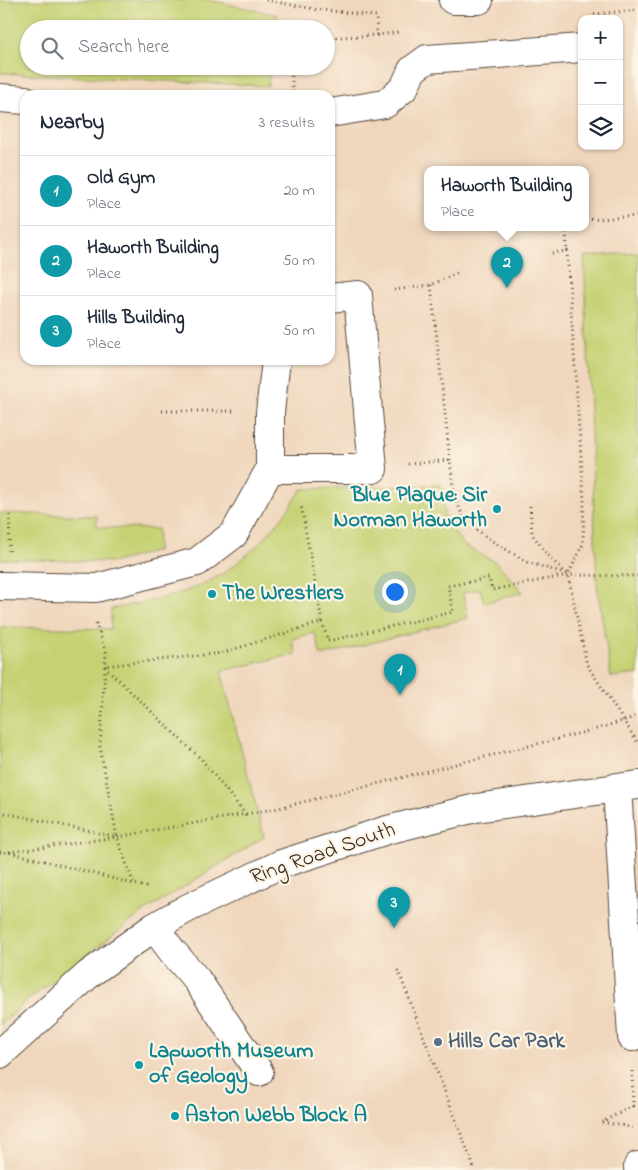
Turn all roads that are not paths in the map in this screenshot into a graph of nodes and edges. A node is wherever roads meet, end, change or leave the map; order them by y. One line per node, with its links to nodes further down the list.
1 (453, 0): 2 (lane)
2 (479, 0)
3 (578, 48): 6 (lane)
4 (0, 98): 5 (lane)
5 (20, 100)
6 (335, 112)
7 (335, 297): 9 (lane)
8 (275, 365): 9 (lane)
9 (283, 469): 10 (lane)
10 (0, 586)
11 (628, 786): 12 (lane, Ring Road South); 13 (lane)
12 (154, 927): 14 (lane, Ring Road South); 15 (lane)
13 (632, 1037)
14 (0, 1054)
15 (260, 1072)

